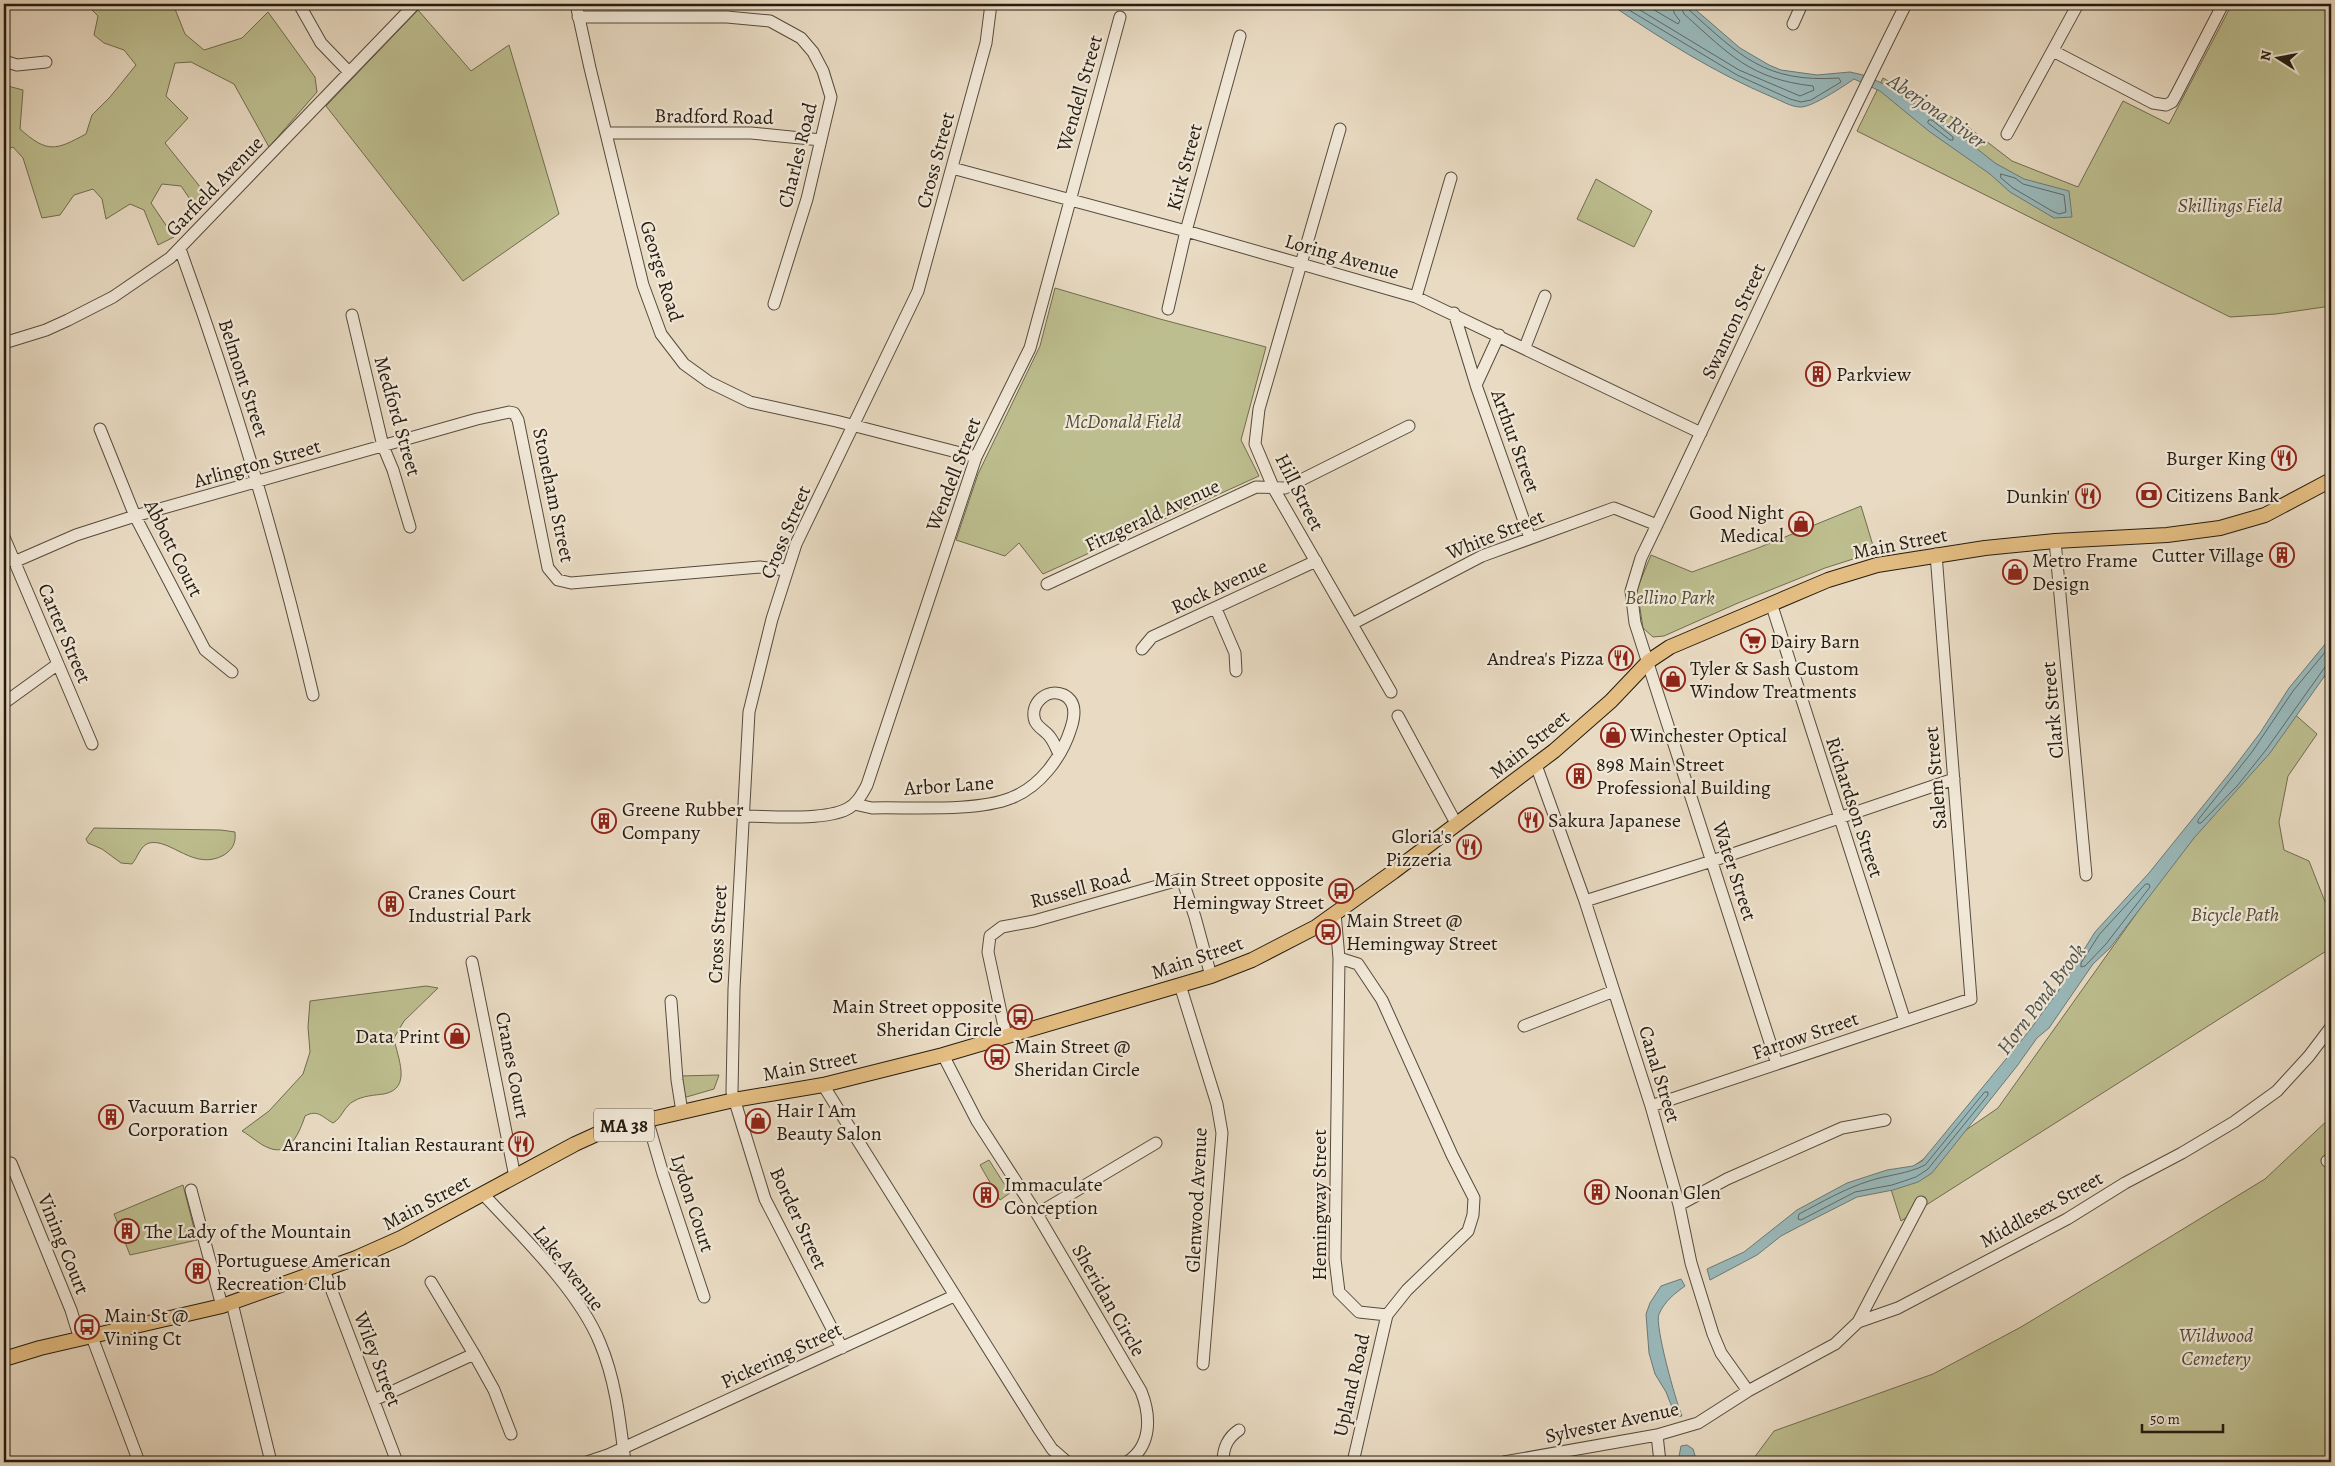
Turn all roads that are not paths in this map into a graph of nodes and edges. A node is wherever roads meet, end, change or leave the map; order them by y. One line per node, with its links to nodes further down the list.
1 (299, 4): 16 (street)
2 (415, 4): 16 (street, Garfield Avenue)
3 (576, 4): 9 (street, George Road)
4 (991, 4): 21 (street, Cross Street)
5 (1802, 4): 11 (street)
6 (1906, 4): 41 (street, Swanton Street)
7 (2078, 4): 13 (street)
8 (2223, 4): 13 (street)
9 (578, 16): 18 (street, George Road); 20 (street, Charles Road)
10 (1120, 17): 23 (street, Wendell Street)
11 (1793, 24)
12 (1240, 36): 24 (street, Kirk Street)
13 (2053, 50): 19 (street)
14 (4, 61): 15 (street)
15 (46, 62)
16 (348, 71): 25 (street, Garfield Avenue)
17 (1340, 129): 26 (street, Hill Street)
18 (607, 133): 20 (street, Bradford Road); 38 (street, George Road)
19 (2008, 134)
20 (821, 140): 29 (street, Charles Road)
21 (952, 168): 23 (street, Loring Avenue); 38 (street, Cross Street)
22 (1451, 178): 28 (street)
23 (1069, 200): 24 (street, Loring Avenue); 43 (street, Wendell Street)
24 (1186, 231): 26 (street, Loring Avenue); 30 (street, Kirk Street)
25 (180, 249): 34 (street, Garfield Avenue); 45 (street, Belmont Street)
26 (1301, 264): 28 (street, Loring Avenue); 46 (street, Hill Street)
27 (1545, 296): 35 (street)
28 (1416, 297): 31 (street, Loring Avenue)
29 (774, 304)
30 (1168, 309)
31 (1454, 313): 33 (street, Loring Avenue); 36 (street, Arthur Street)
32 (352, 314): 42 (street, Medford Street)
33 (1499, 335): 35 (street, Loring Avenue); 36 (street, Arthur Street)
34 (4, 343)
35 (1525, 347): 41 (street, Loring Avenue)
36 (1476, 385): 51 (street, Arthur Street)
37 (514, 413): 42 (street, Arlington Street); 56 (street, Stoneham Street)
38 (854, 426): 43 (street); 56 (street, Cross Street)
39 (1409, 426): 46 (street, Fitzgerald Avenue)
40 (100, 429): 47 (street, Abbott Court)
41 (1701, 433): 48 (street, Swanton Street)
42 (383, 446): 45 (street, Arlington Street); 49 (street, Medford Street)
43 (976, 457): 74 (street, Wendell Street)
44 (2331, 480): 52 (main road, Main Street / MA 38)
45 (256, 483): 47 (street, Arlington Street); 67 (street, Belmont Street)
46 (1274, 489): 54 (street, Hill Street); 57 (street, Fitzgerald Avenue)
47 (135, 516): 55 (street, Arlington Street); 65 (street, Abbott Court)
48 (1657, 525): 51 (street, White Street); 62 (street, Swanton Street)
49 (410, 527)
50 (4, 537): 55 (street, Carter Street)
51 (1530, 538): 60 (street, White Street)
52 (2055, 541): 53 (main road, Main Street / MA 38); 79 (street, Clark Street)
53 (1936, 554): 58 (main road, Main Street / MA 38); 73 (street, Salem Street)
54 (1316, 561): 59 (street, Rock Avenue); 60 (street, Hill Street)
55 (14, 562): 63 (street, Carter Street)
56 (786, 570): 75 (street, Cross Street)
57 (1047, 584)
58 (1772, 603): 62 (main road, Main Street / MA 38); 76 (street, Richardson Street)
59 (1216, 609): 61 (street, Rock Avenue); 64 (street)
60 (1352, 624): 66 (street, Hill Street)
61 (1142, 649)
62 (1649, 661): 72 (main road, Main Street / MA 38); 78 (street, Water Street)
63 (58, 664): 68 (street); 70 (street, Carter Street)
64 (1236, 671)
65 (232, 672)
66 (1391, 692)
67 (314, 695)
68 (4, 703)
69 (1398, 716): 77 (street)
70 (92, 744)
71 (1059, 754): 71 (street, Arbor Lane); 74 (street, Arbor Lane)
72 (1536, 765): 77 (main road, Main Street / MA 38); 80 (street, Canal Street)
73 (1954, 779): 76 (street); 87 (street, Salem Street)
74 (854, 804): 75 (street)
75 (742, 816): 96 (street, Cross Street)
76 (1839, 818): 78 (street); 89 (street, Richardson Street)
77 (1457, 825): 81 (main road, Main Street / MA 38)
78 (1712, 861): 80 (street); 94 (street, Water Street)
79 (2086, 875)
80 (1585, 901): 86 (street, Canal Street)
81 (1335, 913): 82 (street, Hemingway Street); 84 (main road, Main Street / MA 38)
82 (1339, 958): 114 (street, Hemingway Street); 114 (street)
83 (472, 962): 103 (street, Cranes Court)
84 (1211, 976): 85 (main road, Main Street / MA 38); 92 (street, Russell Road)
85 (1180, 985): 92 (main road, Main Street / MA 38); 120 (street, Glenwood Avenue)
86 (1614, 991): 90 (street); 97 (street, Canal Street)
87 (1971, 999): 89 (street, Farrow Street)
88 (671, 1001): 98 (street)
89 (1905, 1021): 94 (street, Farrow Street)
90 (1524, 1026)
91 (2331, 1027): 115 (street, Middlesex Street)
92 (1006, 1036): 93 (main road, Main Street / MA 38)
93 (943, 1056): 95 (main road, Main Street / MA 38); 108 (street, Sheridan Circle)
94 (1777, 1064): 97 (street, Farrow Street)
95 (823, 1085): 96 (main road, Main Street / MA 38); 111 (street)
96 (734, 1100): 98 (main road, Main Street / MA 38); 117 (street, Border Street)
97 (1651, 1106): 107 (street, Canal Street)
98 (682, 1112): 99 (main road, Main Street / MA 38)
99 (647, 1119): 103 (main road, Main Street / MA 38); 112 (street, Lydon Court)
100 (1885, 1120): 107 (street)
101 (1156, 1143): 108 (street)
102 (11, 1163): 116 (street, Vining Court)
103 (516, 1177): 105 (main road, Main Street / MA 38)
104 (191, 1190): 113 (street)
105 (483, 1194): 109 (main road, Main Street / MA 38); 126 (street, Lake Avenue)
106 (1921, 1202): 115 (street)
107 (1679, 1205): 121 (street, Canal Street)
108 (1037, 1214): 134 (street, Sheridan Circle)
109 (324, 1270): 113 (main road, Main Street / MA 38); 122 (street, Wiley Street)
110 (431, 1282): 118 (street)
111 (954, 1296): 117 (street, Pickering Street); 133 (street)
112 (704, 1297)
113 (227, 1305): 116 (main road, Main Street / MA 38); 129 (street)
114 (1387, 1315): 136 (street, Upland Road)
115 (1858, 1322): 121 (street, Middlesex Street)
116 (86, 1338): 119 (main road, Main Street / MA 38); 128 (street, Vining Court)
117 (842, 1348): 126 (street, Pickering Street)
118 (474, 1354): 122 (street); 124 (street)
119 (4, 1359)
120 (1203, 1364)
121 (1748, 1391): 125 (street, Sylvester Avenue)
122 (374, 1400): 130 (street, Wiley Street)
123 (1239, 1430): 135 (street)
124 (511, 1434)
125 (1657, 1435): 127 (street, Sylvester Avenue); 139 (street)
126 (623, 1448): 131 (street, Pickering Street); 132 (street, Lake Avenue)
127 (1570, 1450): 137 (street, Sylvester Avenue); 138 (street)
128 (139, 1462)
129 (270, 1462)
130 (397, 1462)
131 (587, 1462)
132 (625, 1462)
133 (1067, 1462)
134 (1127, 1462)
135 (1223, 1462)
136 (1352, 1462)
137 (1504, 1462)
138 (1572, 1462)
139 (1660, 1462)

